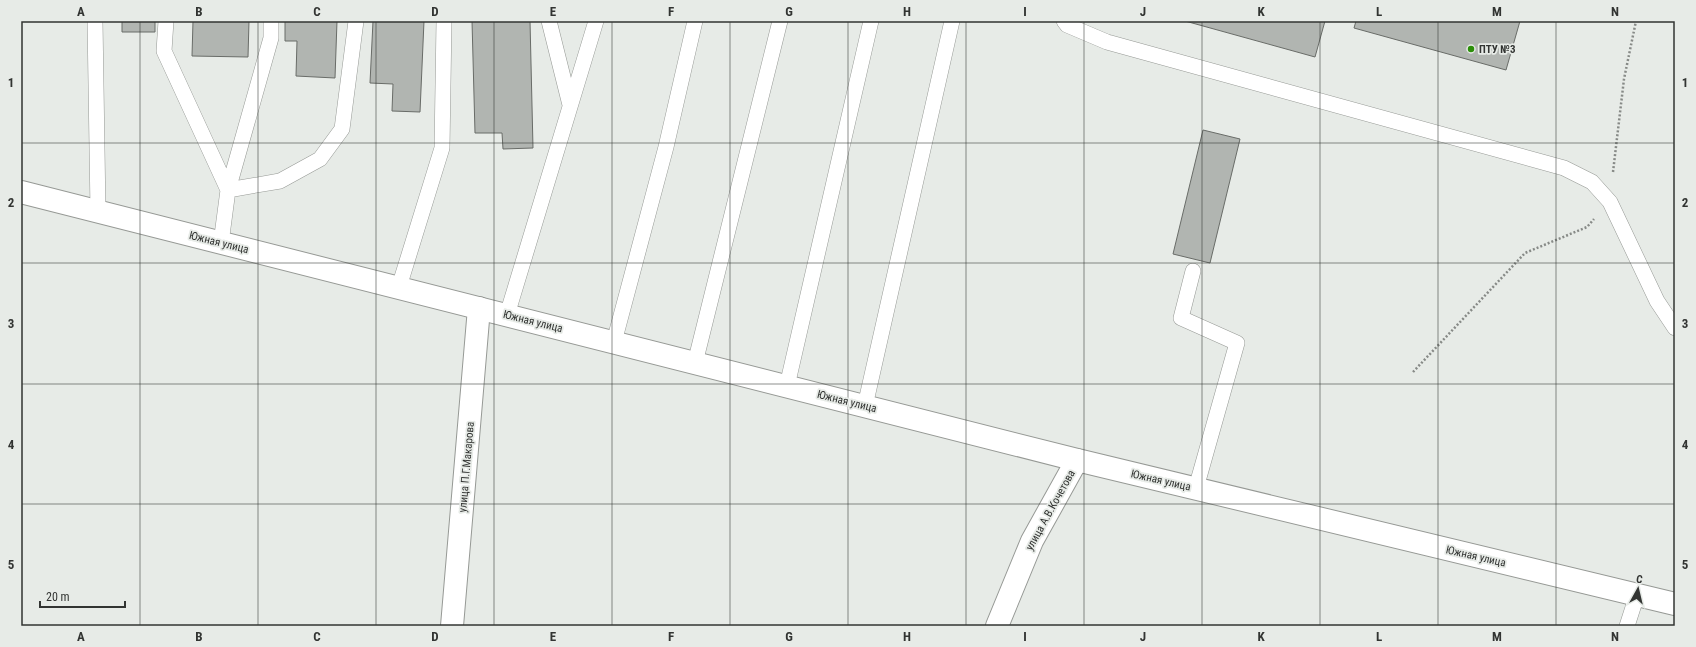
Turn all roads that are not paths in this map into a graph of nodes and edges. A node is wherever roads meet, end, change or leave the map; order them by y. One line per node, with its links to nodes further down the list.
1 (94, 21): 16 (lane)
2 (166, 21): 14 (lane)
3 (271, 21): 14 (lane)
4 (356, 21): 14 (lane)
5 (444, 21): 19 (lane)
6 (549, 21): 13 (lane)
7 (596, 21): 13 (lane)
8 (695, 21): 23 (lane)
9 (780, 21): 24 (lane)
10 (871, 21): 25 (lane)
11 (952, 21): 26 (lane)
12 (1064, 21): 22 (lane)
13 (570, 105): 21 (lane)
14 (228, 190): 17 (lane)
15 (21, 192): 16 (street, Южная улица)
16 (98, 212): 17 (street, Южная улица)
17 (221, 242): 19 (street, Южная улица)
18 (1193, 271): 28 (lane)
19 (399, 288): 20 (street, Южная улица)
20 (479, 308): 21 (street, Южная улица); 31 (street, улица П.Г.Макарова)
21 (507, 314): 23 (street, Южная улица)
22 (1675, 328)
23 (614, 342): 24 (street, Южная улица)
24 (695, 363): 25 (street, Южная улица)
25 (786, 386): 26 (street, Южная улица)
26 (865, 406): 27 (street, Южная улица)
27 (1078, 460): 28 (street, Южная улица); 32 (street, улица А.В.Кочетова)
28 (1196, 488): 29 (street, Южная улица)
29 (1637, 595): 30 (street, Южная улица); 33 (lane)
30 (1675, 604)
31 (452, 626)
32 (997, 626)
33 (1627, 626)

